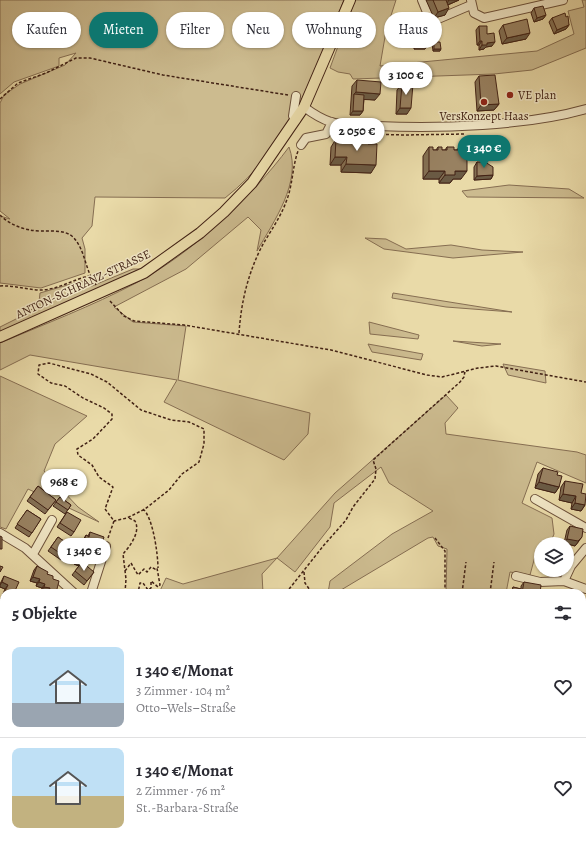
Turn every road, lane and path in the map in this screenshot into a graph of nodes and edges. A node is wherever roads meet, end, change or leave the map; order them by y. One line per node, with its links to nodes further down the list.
1 (350, 0): 7 (main road, ANTON-SCHRANZ-STRASSE)
2 (422, 0): 4 (street)
3 (562, 0): 4 (street)
4 (471, 2)
5 (296, 96): 6 (path); 9 (street)
6 (0, 98)
7 (304, 107): 9 (main road, ANTON-SCHRANZ-STRASSE); 10 (street)
8 (586, 108): 10 (street)
9 (296, 120): 18 (main road, ANTON-SCHRANZ-STRASSE)
10 (332, 122): 11 (street)
11 (301, 145): 17 (path)
12 (0, 215): 13 (path)
13 (89, 276): 14 (path); 15 (path)
14 (97, 285)
15 (0, 286)
16 (110, 301): 17 (path)
17 (240, 333): 19 (path)
18 (0, 337)
19 (465, 371): 20 (path); 36 (path)
20 (586, 382)
21 (535, 499): 26 (street)
22 (143, 510): 23 (path); 25 (path); 34 (path)
23 (129, 518): 25 (path); 35 (path)
24 (52, 520): 31 (street)
25 (114, 521): 29 (path)
26 (586, 528)
27 (0, 533): 31 (street)
28 (435, 538): 47 (path)
29 (106, 546): 40 (street)
30 (586, 548): 38 (street)
31 (33, 554): 39 (street)
32 (466, 562): 48 (path)
33 (494, 562): 49 (path)
34 (158, 570): 35 (path); 44 (path)
35 (125, 571): 41 (path)
36 (304, 572): 45 (path); 46 (path)
37 (516, 576): 38 (street)
38 (564, 582): 50 (street)
39 (70, 589)
40 (92, 589)
41 (125, 589)
42 (139, 589): 43 (path)
43 (147, 589)
44 (150, 589)
45 (289, 589)
46 (309, 589)
47 (445, 589)
48 (463, 589)
49 (491, 589)
50 (586, 589)

